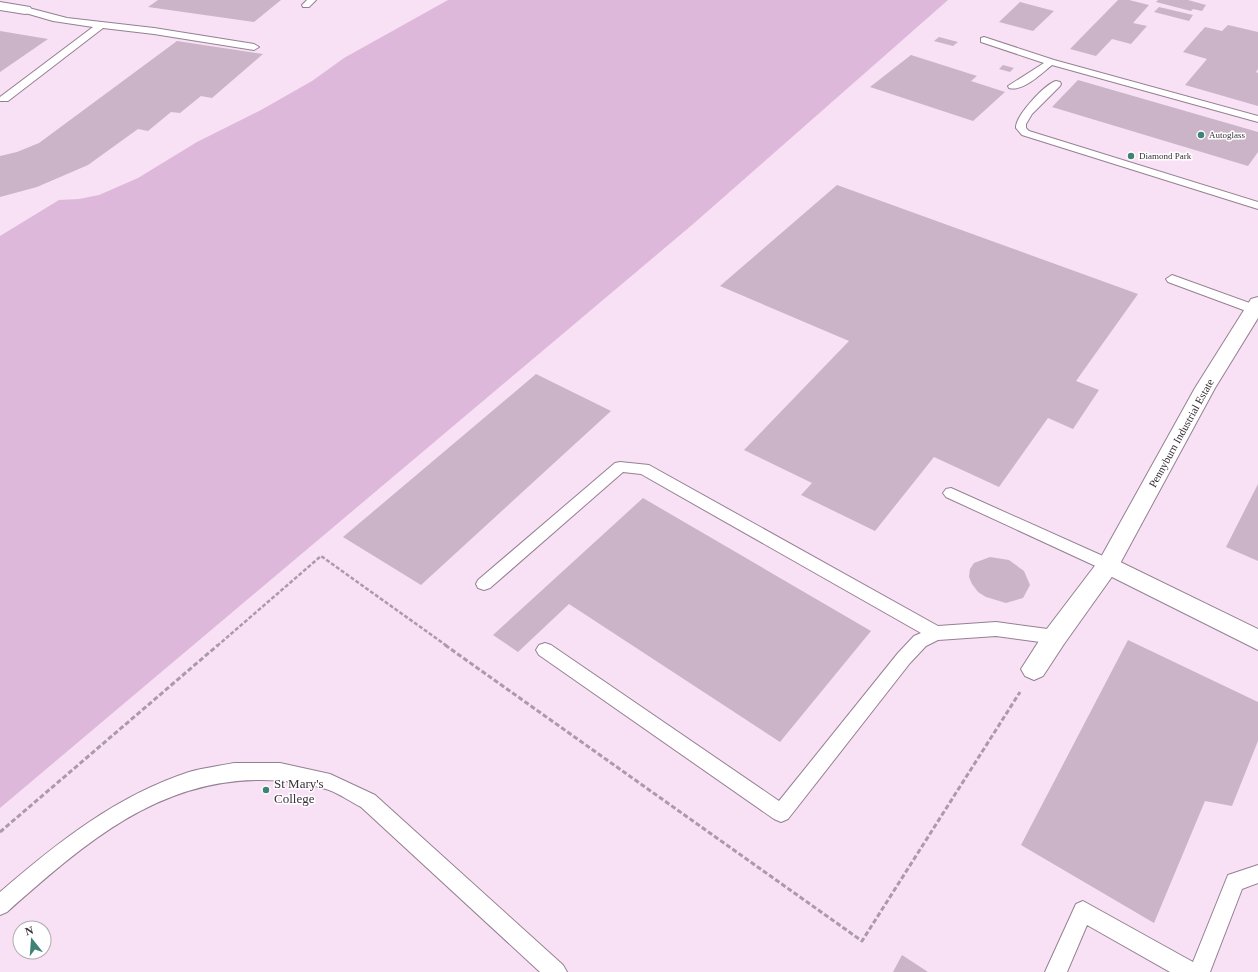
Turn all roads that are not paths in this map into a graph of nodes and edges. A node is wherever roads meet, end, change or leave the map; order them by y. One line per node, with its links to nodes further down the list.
1 (9, 0): 2 (street)
2 (0, 6): 3 (street)
3 (25, 10): 4 (lane)
4 (101, 26): 6 (lane); 10 (lane)
5 (984, 40): 7 (lane)
6 (254, 47)
7 (1051, 62): 9 (lane); 11 (lane)
8 (1056, 84): 12 (lane)
9 (1013, 86)
10 (4, 99)
11 (1258, 119)
12 (1258, 206)
13 (1172, 279): 14 (lane)
14 (1256, 306): 16 (street, Pennyburn Industrial Estate)
15 (951, 493): 16 (lane)
16 (1108, 565): 19 (street, Pennyburn Industrial Estate); 20 (street)
17 (484, 584): 18 (lane)
18 (936, 633): 19 (lane); 21 (lane)
19 (1055, 637): 22 (street, Pennyburn Industrial Estate)
20 (1258, 640)
21 (545, 650)
22 (1034, 669)
23 (1258, 874): 28 (lane)
24 (0, 905): 25 (lane)
25 (556, 972)
26 (1056, 972): 27 (lane)
27 (1190, 972)
28 (1199, 972)

